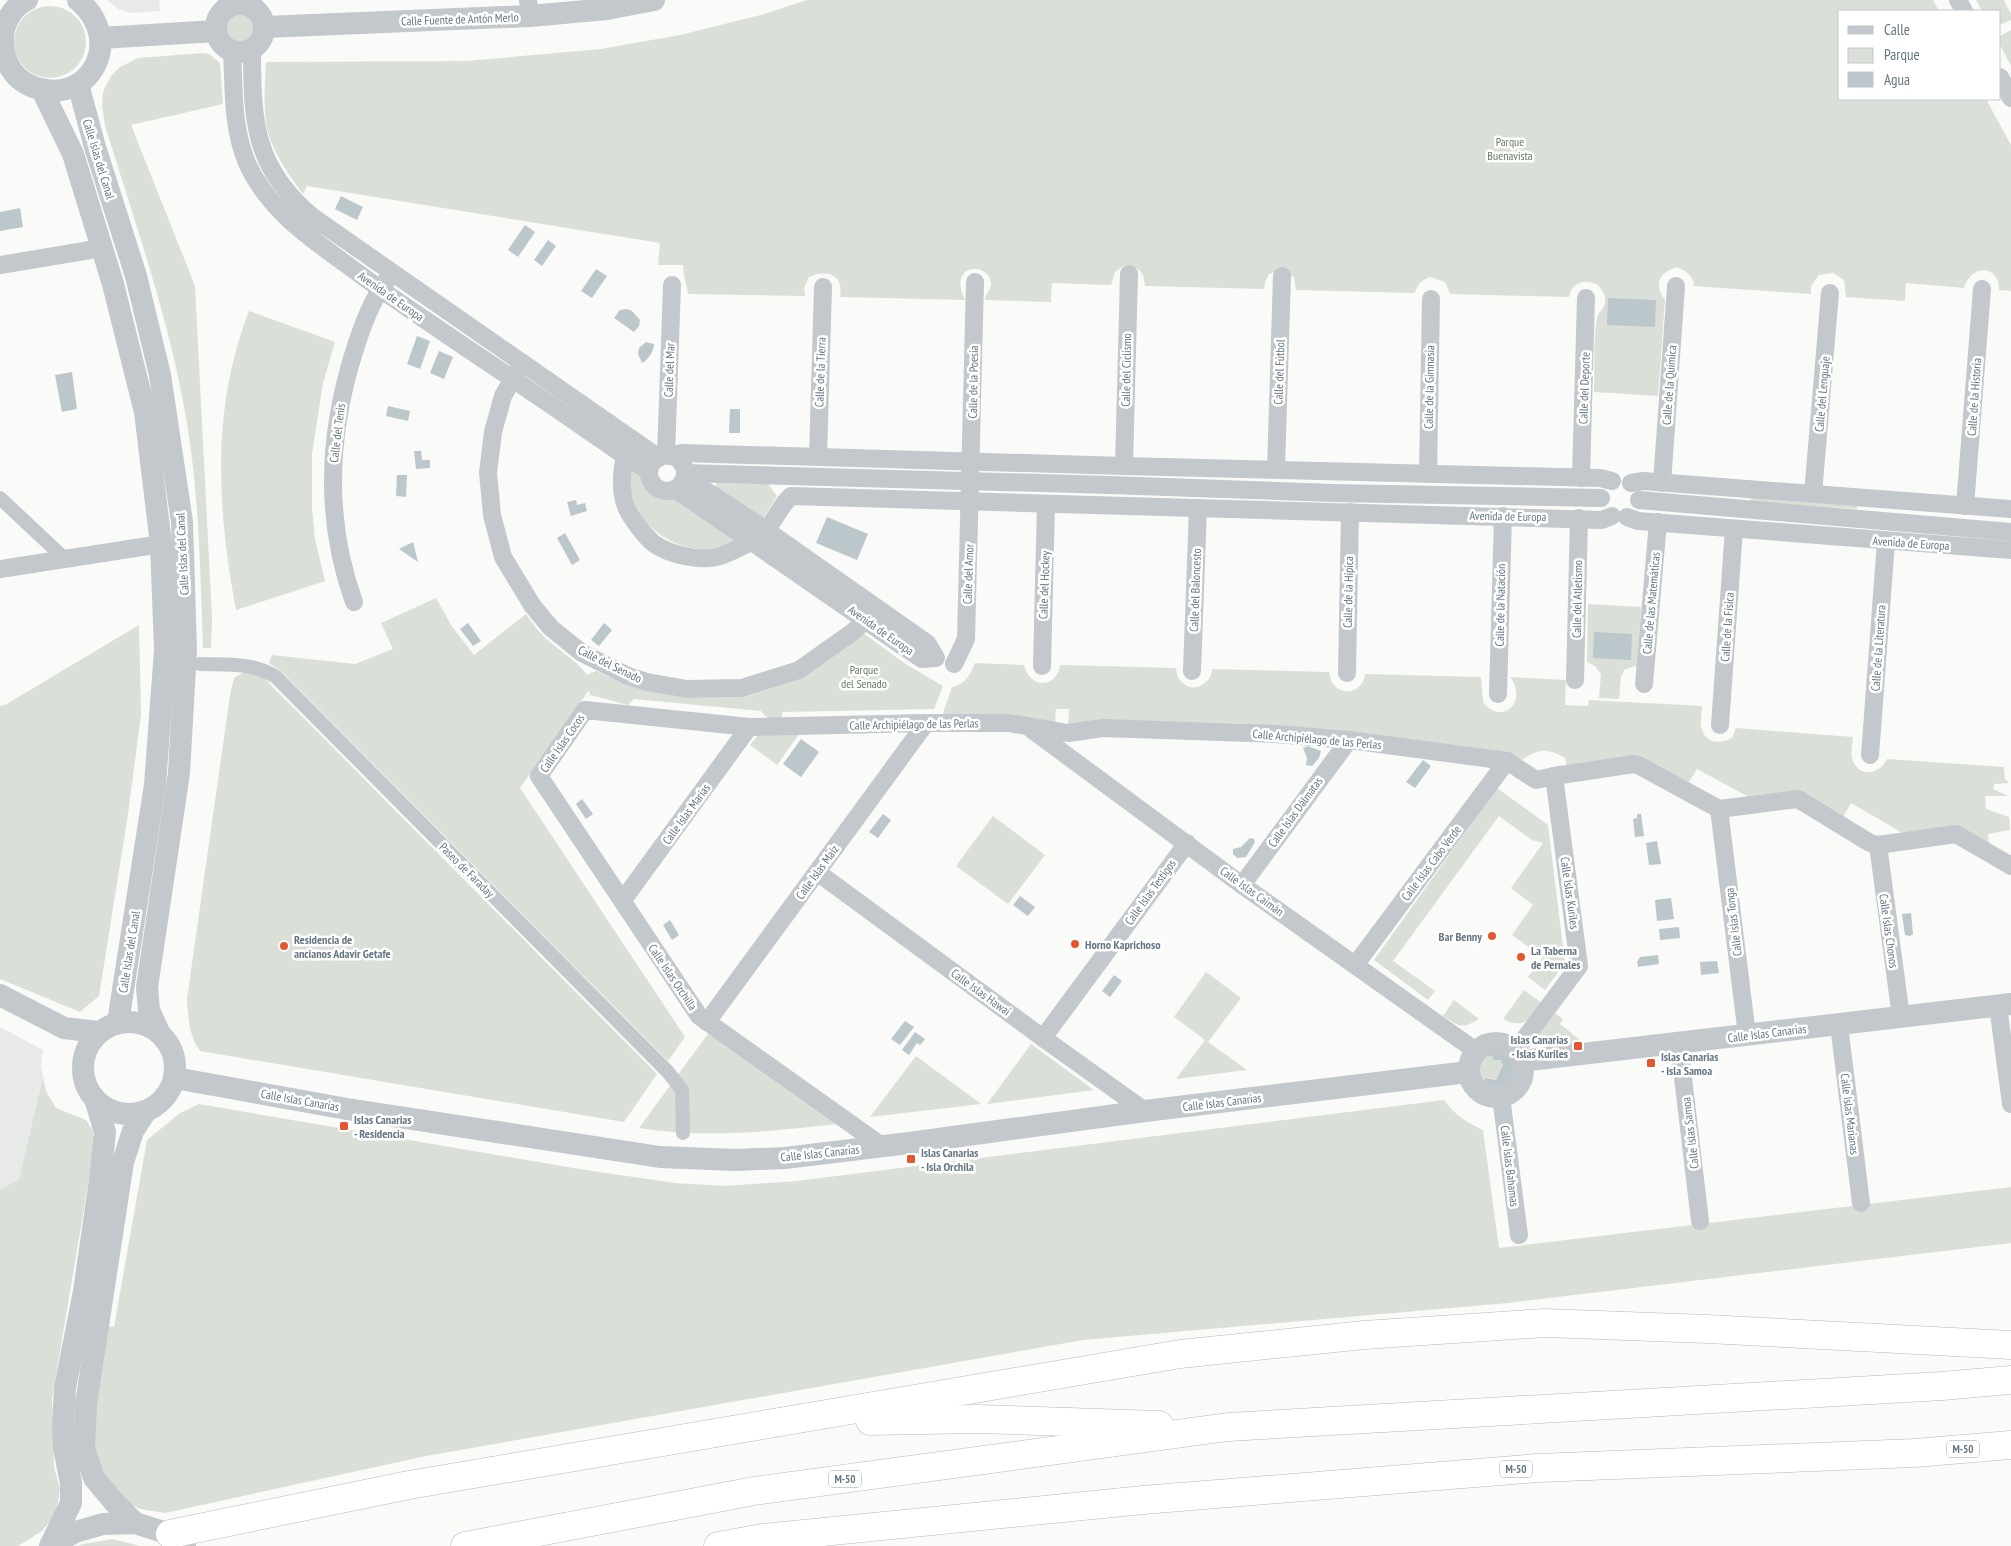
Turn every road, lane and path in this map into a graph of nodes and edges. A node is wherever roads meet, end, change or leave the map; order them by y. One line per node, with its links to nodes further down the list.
1 (27, 0): 8 (street)
2 (78, 0): 7 (street)
3 (654, 0): 4 (street, Calle Fuente de Antón Merlo)
4 (529, 8): 5 (street, Calle Fuente de Antón Merlo)
5 (264, 27): 6 (street); 9 (street)
6 (216, 31): 7 (street); 9 (street)
7 (101, 38): 11 (street)
8 (2, 50): 12 (street)
9 (242, 50): 16 (street, Avenida de Europa); 23 (street, Avenida de Europa)
10 (2001, 79): 13 (street)
11 (78, 84): 12 (street); 119 (street, Calle Islas del Canal)
12 (42, 90): 14 (street, Calle Islas del Canal)
13 (2011, 98)
14 (102, 248): 15 (street); 79 (street, Calle Islas del Canal)
15 (0, 264)
16 (392, 273): 23 (street, Calle del Tenis); 28 (street, Avenida de Europa)
17 (1129, 274): 33 (street, Calle del Ciclismo)
18 (1282, 276): 35 (street, Calle del Fútbol)
19 (975, 282): 32 (street, Calle de la Poesía)
20 (672, 285): 31 (street, Calle del Mar)
21 (1676, 286): 44 (street, Calle de la Química)
22 (822, 287): 30 (street, Calle de la Tierra)
23 (380, 289): 28 (street, Avenida de Europa); 83 (street, Calle del Tenis)
24 (1982, 289): 60 (street, Calle de la Historia)
25 (1830, 293): 51 (street, Calle del Lenguaje)
26 (1586, 298): 39 (street, Calle del Deporte)
27 (1431, 299): 37 (street, Calle de la Gimnasia)
28 (517, 371): 29 (street, Avenida de Europa); 31 (street, Avenida de Europa); 84 (street, Calle del Senado)
29 (625, 456): 31 (street, Avenida de Europa); 77 (street)
30 (818, 457): 31 (street); 32 (street)
31 (661, 460): 40 (street); 40 (street)
32 (972, 462): 33 (street); 41 (street, Calle de la Poesía)
33 (1124, 466): 34 (street)
34 (1193, 467): 35 (street); 47 (street)
35 (1276, 469): 36 (street)
36 (1348, 472): 37 (street); 49 (street)
37 (1428, 474): 38 (street)
38 (1494, 475): 39 (street); 52 (street, Avenida de Europa)
39 (1581, 478): 42 (street)
40 (682, 480): 41 (street, Avenida de Europa); 74 (street, Avenida de Europa); 77 (street, Avenida de Europa)
41 (971, 481): 45 (street, Avenida de Europa); 57 (street, Calle del Amor)
42 (1612, 481): 43 (street); 54 (street)
43 (1632, 483): 44 (street); 55 (street)
44 (1662, 483): 46 (street)
45 (1110, 485): 47 (street, Avenida de Europa); 59 (street)
46 (1722, 487): 51 (street); 62 (street)
47 (1209, 489): 48 (street, Avenida de Europa)
48 (1290, 492): 49 (street, Avenida de Europa); 64 (street)
49 (1332, 494): 50 (street, Avenida de Europa)
50 (1415, 494): 52 (street, Avenida de Europa); 67 (street)
51 (1814, 494): 56 (street)
52 (1511, 496): 54 (street, Avenida de Europa)
53 (0, 498): 81 (street)
54 (1601, 498): 69 (street)
55 (1640, 500): 62 (street, Avenida de Europa); 69 (street)
56 (1891, 500): 60 (street); 71 (street)
57 (970, 501): 58 (street, Avenida de Europa); 74 (street, Avenida de Europa); 86 (street, Calle del Amor)
58 (1046, 504): 59 (street, Avenida de Europa); 87 (street, Calle del Hockey)
59 (1130, 506): 61 (street, Avenida de Europa)
60 (1965, 506): 63 (street)
61 (1198, 508): 64 (street, Avenida de Europa); 88 (street, Calle del Baloncesto)
62 (1741, 508): 66 (street, Avenida de Europa)
63 (2011, 509)
64 (1274, 510): 65 (street, Avenida de Europa)
65 (1350, 512): 67 (street, Avenida de Europa); 89 (street, Calle de la Hípica)
66 (1786, 512): 71 (street, Avenida de Europa); 76 (street)
67 (1432, 514): 68 (street, Avenida de Europa)
68 (1503, 516): 70 (street, Avenida de Europa); 92 (street, Calle de la Natación)
69 (1619, 516): 70 (street, Avenida de Europa); 72 (street, Avenida de Europa)
70 (1579, 518): 90 (street, Calle del Atletismo)
71 (1862, 518): 75 (street, Avenida de Europa)
72 (1658, 522): 73 (street, Avenida de Europa); 91 (street, Calle de las Matemáticas)
73 (1734, 528): 76 (street, Avenida de Europa); 95 (street, Calle de la Física)
74 (766, 530): 77 (street); 84 (street, Avenida de Europa)
75 (2007, 531)
76 (1811, 535): 78 (street, Avenida de Europa)
77 (751, 541): 84 (street, Avenida de Europa)
78 (1886, 542): 80 (street, Avenida de Europa); 99 (street, Calle de la Literatura)
79 (161, 544): 81 (street); 115 (street, Calle Islas del Canal)
80 (2011, 550)
81 (64, 558): 82 (street)
82 (0, 569)
83 (354, 602)
84 (872, 614)
85 (200, 664): 133 (street, Paseo de Faraday)
86 (954, 664)
87 (1042, 666)
88 (1192, 671)
89 (1347, 673)
90 (1575, 680)
91 (1644, 684)
92 (1498, 694)
93 (585, 710): 96 (street, Calle Archipiélago de las Perlas); 101 (street, Calle Islas Cocos)
94 (926, 723): 96 (street, Calle Archipiélago de las Perlas); 97 (street, Calle Archipiélago de las Perlas); 107 (street, Calle Islas Maíz)
95 (1720, 725)
96 (749, 727): 109 (street, Calle Islas Marías)
97 (1029, 728): 98 (street, Calle Archipiélago de las Perlas); 104 (street, Calle Islas Caimán)
98 (1349, 740): 100 (street, Calle Archipiélago de las Perlas); 108 (street, Calle Islas Dálmatas)
99 (1870, 755)
100 (1507, 761): 102 (street, Calle Archipiélago de las Perlas); 110 (street, Calle Islas Cabo Verde)
101 (539, 776): 109 (street, Calle Islas Orchilla)
102 (1554, 776): 103 (street, Calle Archipiélago de las Perlas); 124 (street, Calle Islas Kuriles)
103 (1719, 809): 105 (street); 120 (street, Calle Islas Tonga)
104 (1187, 843): 108 (street, Calle Islas Caimán); 121 (street, Calle Islas Testigos)
105 (1878, 844): 106 (street); 114 (street, Calle Islas Chonos)
106 (2011, 866)
107 (818, 872): 116 (street, Calle Islas Maíz); 121 (street, Calle Islas Hawai)
108 (1242, 885): 110 (street, Calle Islas Caimán)
109 (622, 900): 116 (street, Calle Islas Orchilla)
110 (1356, 964): 123 (street, Calle Islas Caimán)
111 (0, 995): 118 (street)
112 (0, 1005): 125 (street)
113 (2004, 1005): 114 (street, Calle Islas Canarias); 130 (street)
114 (1901, 1017): 117 (street, Calle Islas Canarias)
115 (118, 1022): 118 (street); 119 (street)
116 (707, 1022): 134 (street, Calle Islas Orchilla)
117 (1839, 1024): 120 (street, Calle Islas Canarias); 135 (street, Calle Islas Marianas)
118 (98, 1032): 125 (street)
119 (159, 1032): 127 (street)
120 (1747, 1035): 122 (street, Calle Islas Canarias)
121 (1043, 1038): 132 (street, Calle Islas Hawai)
122 (1679, 1044): 124 (street, Calle Islas Canarias); 136 (street, Calle Islas Samoa)
123 (1476, 1051): 124 (street); 126 (street)
124 (1519, 1056): 128 (street)
125 (82, 1064): 129 (street)
126 (1468, 1072): 128 (street); 132 (street, Calle Islas Canarias)
127 (175, 1078): 131 (street); 134 (street, Calle Islas Canarias)
128 (1501, 1097): 137 (street, Calle Islas Bahamas)
129 (96, 1102): 131 (street); 147 (street)
130 (2011, 1104)
131 (146, 1111): 145 (street)
132 (1145, 1111): 134 (street, Calle Islas Canarias)
133 (683, 1133)
134 (882, 1146)
135 (1861, 1203)
136 (1700, 1221)
137 (1519, 1236)
138 (2011, 1345): 140 (highway)
139 (2011, 1380): 141 (highway, M-50)
140 (741, 1427): 141 (highway); 146 (highway)
141 (1228, 1427): 148 (highway, M-50)
142 (2011, 1445): 143 (highway, M-50)
143 (1915, 1453): 144 (highway); 149 (highway, M-50)
144 (2011, 1463)
145 (135, 1523): 146 (street); 147 (street)
146 (177, 1540)
147 (51, 1546)
148 (465, 1546)
149 (718, 1546)

